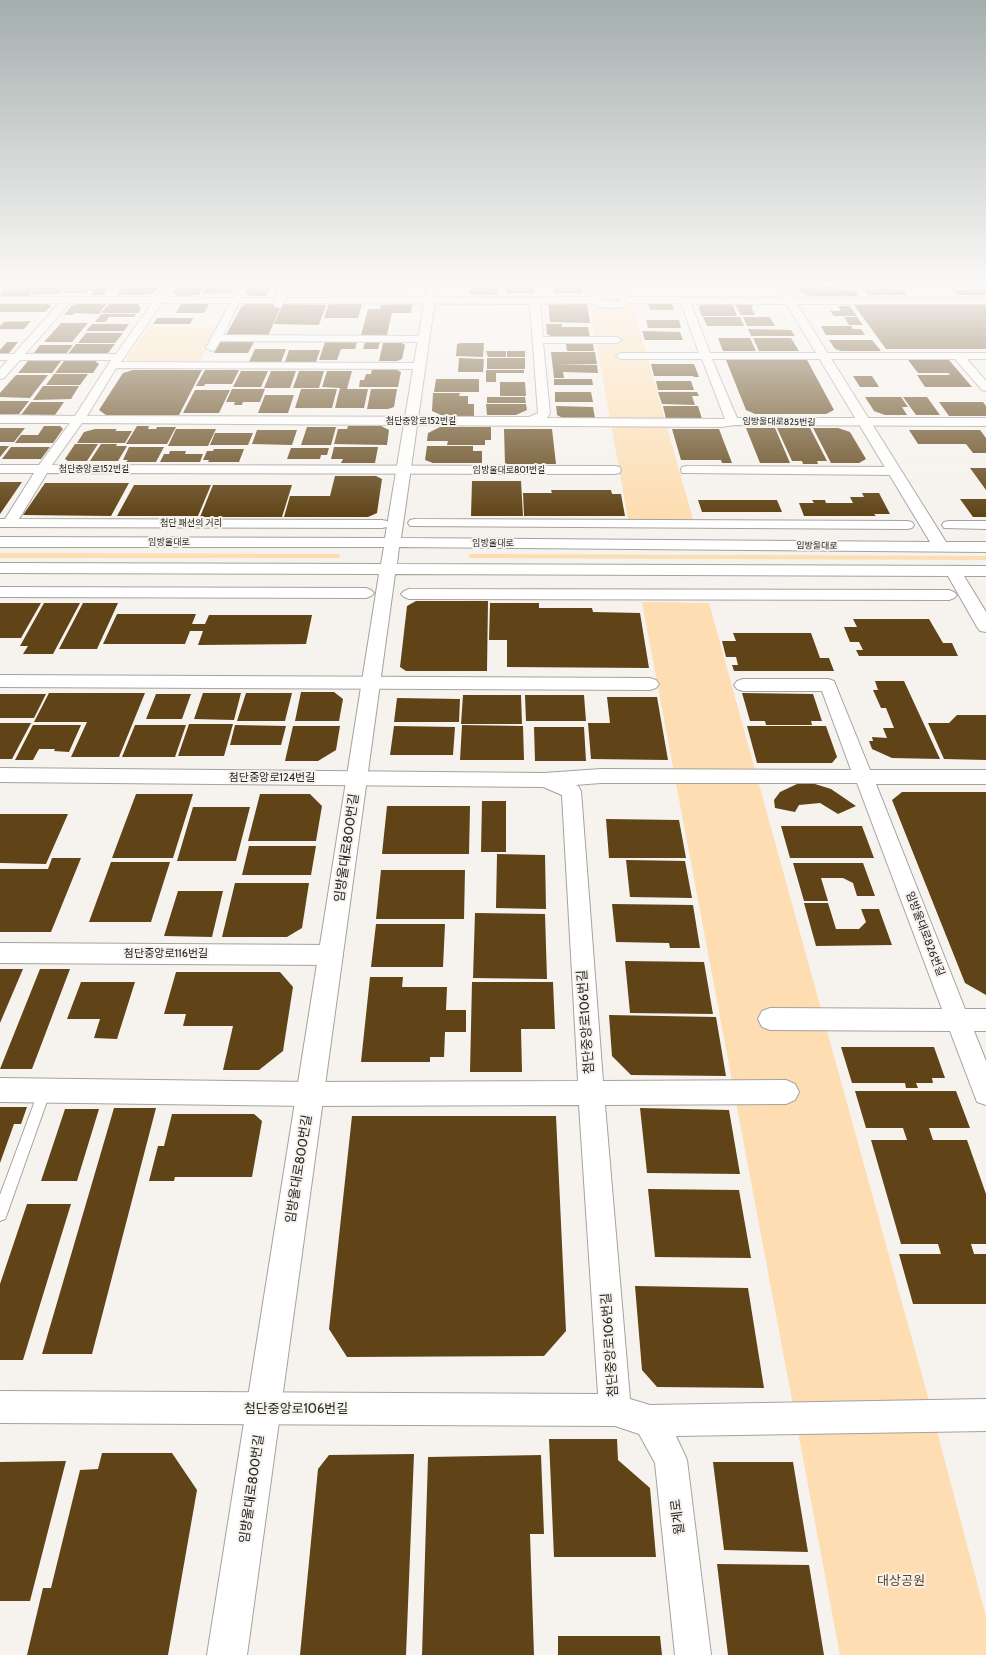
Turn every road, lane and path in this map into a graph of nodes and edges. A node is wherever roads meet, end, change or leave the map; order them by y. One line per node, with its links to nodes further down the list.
1 (12, 362): 12 (street)
2 (115, 362): 15 (street)
3 (142, 362): 10 (street)
4 (203, 362): 10 (street)
5 (421, 362): 11 (street)
6 (540, 362): 17 (street)
7 (708, 362): 18 (street, 임방울대로825번길)
8 (827, 362): 19 (street)
9 (963, 362): 13 (street)
10 (201, 365): 11 (street)
11 (420, 366): 16 (street)
12 (0, 376)
13 (986, 388)
14 (0, 419): 15 (street, 첨단중앙로152번길)
15 (79, 419): 16 (street, 첨단중앙로152번길); 22 (street)
16 (412, 421): 17 (street, 첨단중앙로152번길); 23 (street)
17 (531, 421): 18 (street, 첨단중앙로152번길)
18 (734, 421): 19 (street, 임방울대로825번길)
19 (864, 422): 20 (street, 임방울대로825번길); 26 (street)
20 (986, 422)
21 (0, 469): 22 (street, 첨단중앙로152번길)
22 (43, 469): 23 (street, 첨단중앙로152번길); 27 (street)
23 (404, 470): 24 (street, 임방울대로801번길); 36 (street)
24 (615, 470)
25 (687, 470): 26 (street)
26 (893, 470): 34 (street)
27 (4, 523): 28 (street, 첨단 패션의 거리)
28 (382, 524)
29 (415, 524): 30 (street)
30 (907, 525)
31 (949, 525): 32 (street)
32 (986, 525)
33 (0, 542): 36 (street, 임방울대로)
34 (941, 547): 35 (street, 임방울대로); 36 (street, 임방울대로)
35 (986, 547)
36 (390, 556): 37 (street, 임방울대로); 38 (street, 임방울대로); 46 (street, 임방울대로800번길)
37 (0, 568)
38 (954, 571): 39 (street, 임방울대로); 44 (street)
39 (986, 572)
40 (0, 592): 41 (street)
41 (366, 593)
42 (409, 594): 43 (street)
43 (949, 595)
44 (986, 627)
45 (0, 681): 46 (street)
46 (371, 682): 47 (street); 52 (street, 임방울대로800번길)
47 (650, 684)
48 (743, 685): 50 (street, 임방울대로826번길)
49 (0, 775): 52 (street, 첨단중앙로124번길)
50 (863, 776): 51 (street); 53 (street, 첨단중앙로124번길); 57 (street, 임방울대로826번길)
51 (986, 777)
52 (357, 778): 53 (street, 첨단중앙로124번길); 55 (street, 임방울대로800번길)
53 (544, 780): 61 (street, 첨단중앙로106번길)
54 (0, 953): 55 (street, 첨단중앙로116번길)
55 (332, 956): 64 (street, 임방울대로800번길)
56 (770, 1019): 57 (street)
57 (958, 1020): 58 (street); 63 (street, 임방울대로826번길)
58 (986, 1020)
59 (0, 1090): 60 (street)
60 (45, 1090): 64 (street); 65 (lane)
61 (591, 1092): 62 (street); 64 (street); 68 (street, 첨단중앙로106번길)
62 (786, 1092)
63 (986, 1093)
64 (310, 1094): 67 (street, 임방울대로800번길)
65 (0, 1214)
66 (0, 1408): 67 (street, 첨단중앙로106번길)
67 (263, 1410): 68 (street, 첨단중앙로106번길); 71 (street, 임방울대로800번길)
68 (615, 1410): 70 (street)
69 (986, 1415): 70 (street)
70 (650, 1421): 72 (street, 월계로)
71 (227, 1655)
72 (693, 1655)

